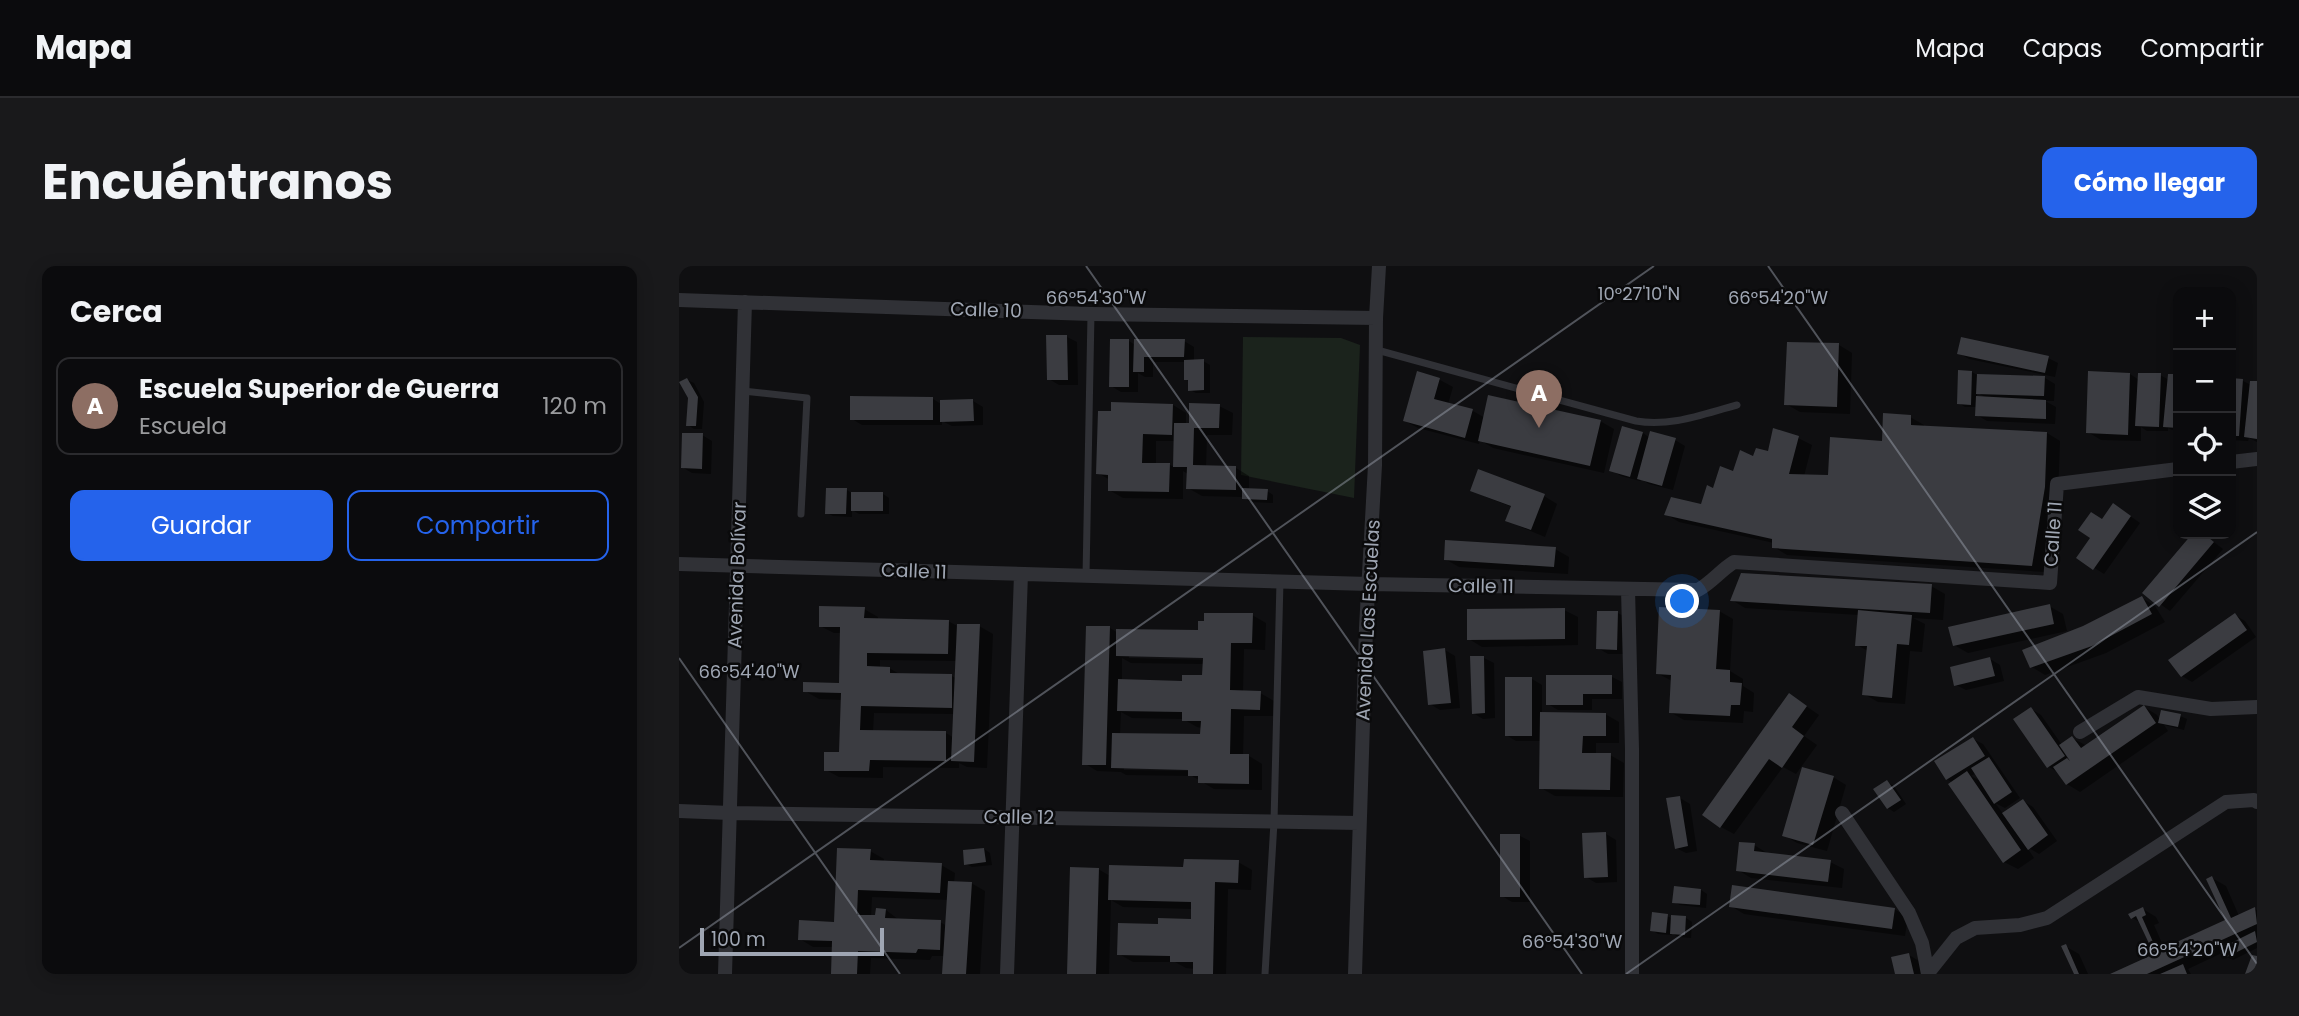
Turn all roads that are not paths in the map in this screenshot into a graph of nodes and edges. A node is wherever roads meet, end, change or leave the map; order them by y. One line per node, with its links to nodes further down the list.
1 (1379, 266): 5 (street, Avenida Las Escuelas)
2 (679, 300): 3 (street, Calle 10)
3 (745, 302): 4 (street, Calle 10); 7 (street, Avenida Bolívar)
4 (1091, 314): 5 (street, Calle 10); 16 (lane)
5 (1376, 318): 6 (street, Avenida Las Escuelas)
6 (1377, 350): 8 (lane); 18 (street, Avenida Las Escuelas)
7 (743, 391): 12 (lane); 14 (street, Avenida Bolívar)
8 (1737, 405)
9 (2257, 459): 10 (street)
10 (2236, 461)
11 (2173, 470): 19 (street, Calle 11)
12 (801, 514)
13 (679, 564): 14 (street, Calle 11)
14 (737, 566): 15 (street, Calle 11); 24 (street, Avenida Bolívar)
15 (1021, 574): 16 (street, Calle 11); 26 (street)
16 (1086, 576): 17 (street, Calle 11)
17 (1280, 581): 18 (street, Calle 11); 27 (lane)
18 (1369, 584): 19 (street, Calle 11); 28 (street, Avenida Las Escuelas)
19 (1628, 589): 33 (street)
20 (2257, 707): 21 (street)
21 (2080, 733)
22 (2257, 802): 34 (street)
23 (679, 811): 24 (street, Calle 12)
24 (730, 813): 26 (street, Calle 12); 29 (street, Avenida Bolívar)
25 (1842, 813): 34 (street)
26 (1013, 817): 27 (street, Calle 12); 30 (street)
27 (1274, 822): 28 (street, Calle 12); 31 (lane)
28 (1359, 823): 32 (street, Avenida Las Escuelas)
29 (725, 974)
30 (1007, 974)
31 (1265, 974)
32 (1355, 974)
33 (1632, 974)
34 (1928, 974)

